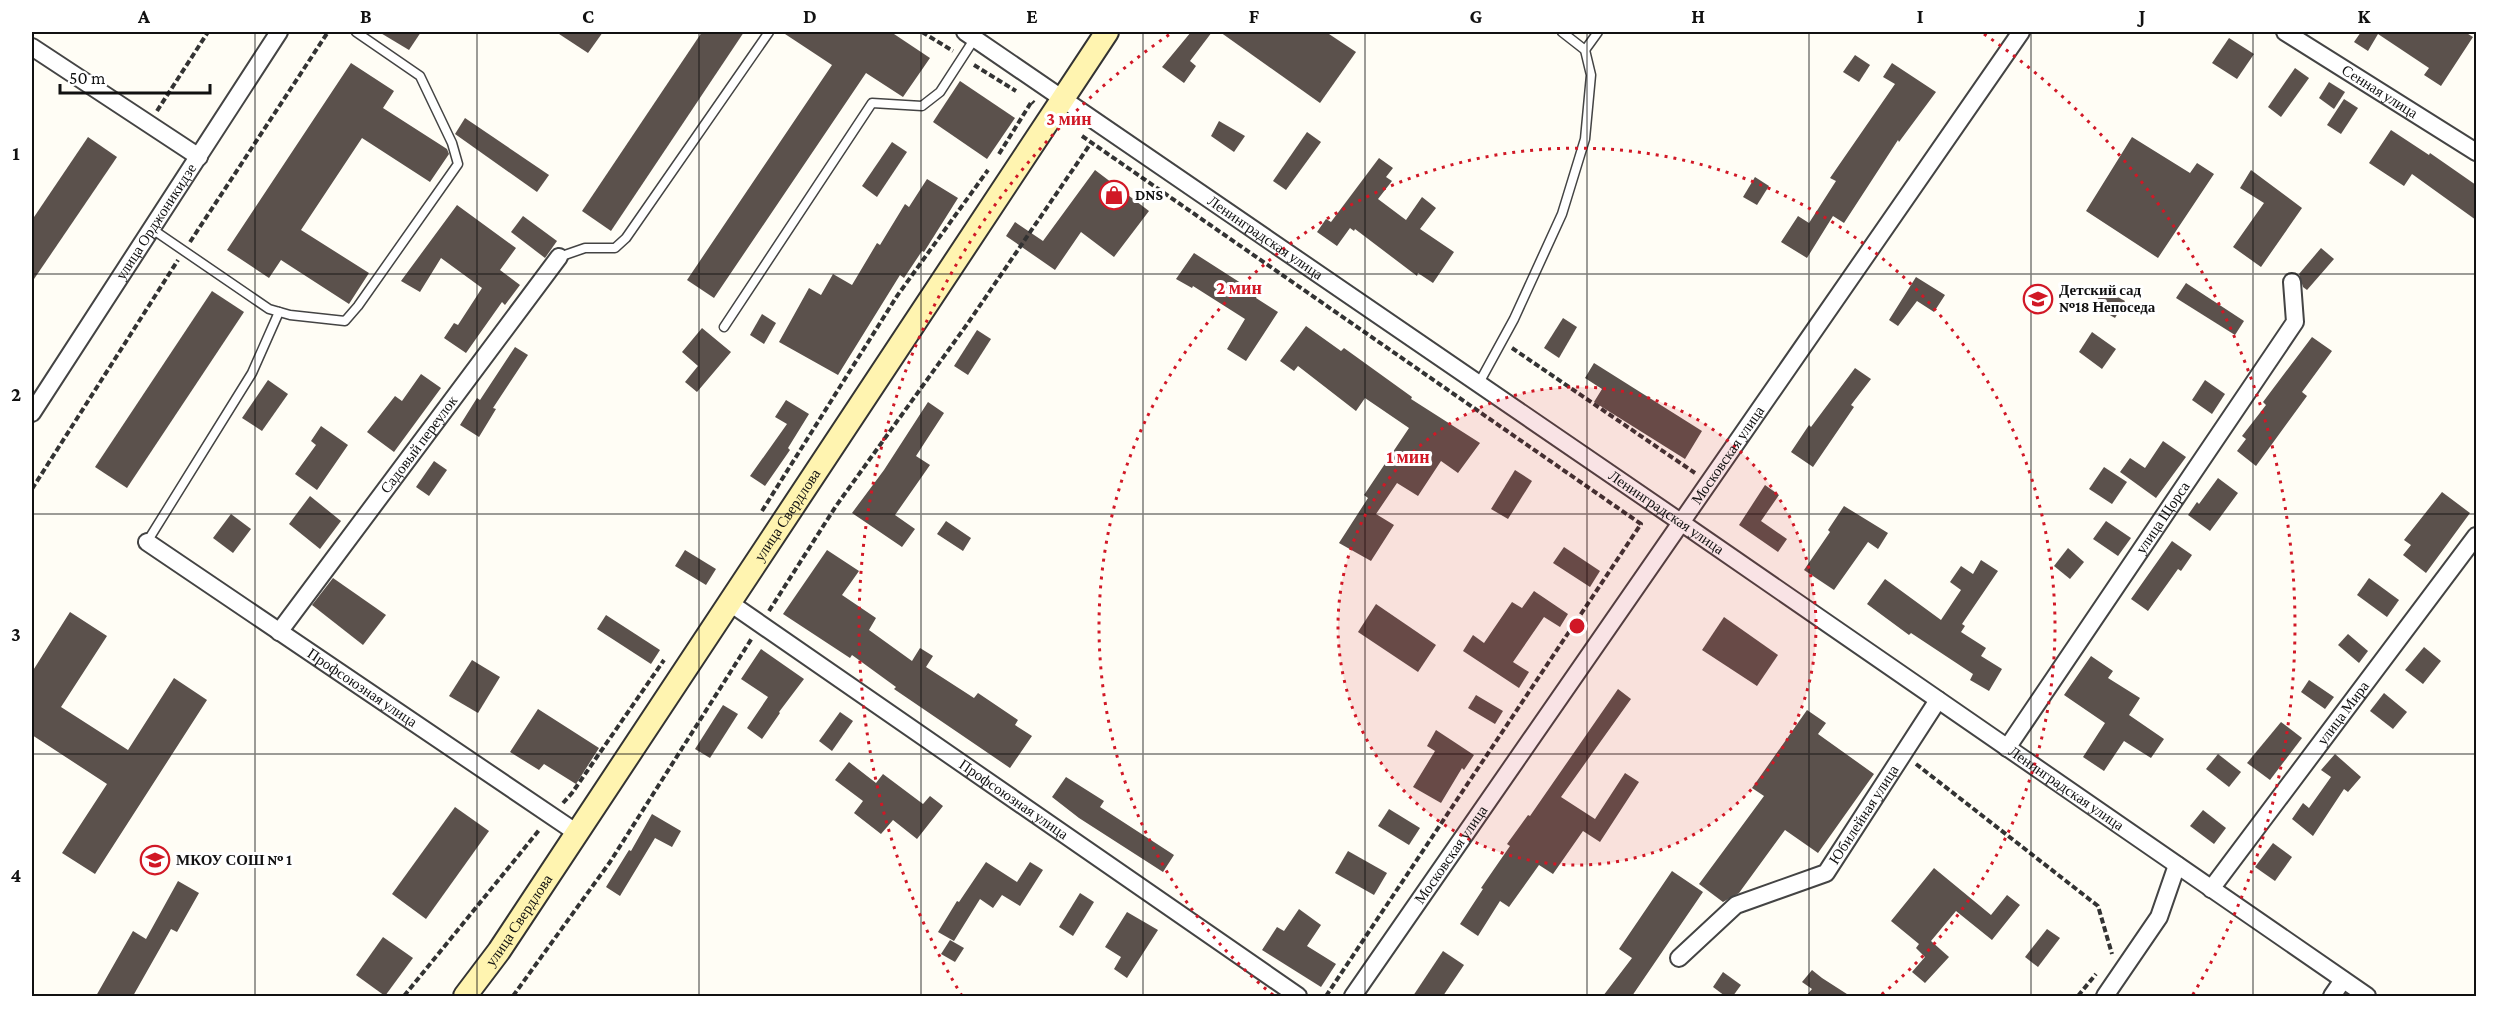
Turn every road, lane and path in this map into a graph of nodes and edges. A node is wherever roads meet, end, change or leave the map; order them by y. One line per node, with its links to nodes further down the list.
1 (208, 32): 17 (path)
2 (279, 32): 22 (street, улица Орджоникидзе)
3 (356, 32): 27 (lane)
4 (769, 32): 25 (lane)
5 (922, 32): 14 (path)
6 (1107, 32): 16 (street, улица Свердлова)
7 (1562, 32): 13 (lane)
8 (1598, 32): 13 (lane)
9 (2021, 32): 32 (street, Московская улица)
10 (2285, 32): 20 (street, Сенная улица)
11 (970, 35): 14 (lane); 16 (street, Ленинградская улица)
12 (32, 47): 17 (street)
13 (1585, 50): 29 (lane)
14 (962, 57): 15 (path); 28 (lane)
15 (1032, 101): 16 (path); 21 (path)
16 (1058, 106): 30 (street, Ленинградская улица); 37 (street, улица Свердлова)
17 (148, 124): 22 (street)
18 (1081, 136): 19 (path)
19 (1091, 143): 38 (path); 56 (path)
20 (2476, 152)
21 (998, 155)
22 (199, 157): 24 (street, улица Орджоникидзе)
23 (992, 164): 33 (path)
24 (152, 229): 27 (lane); 31 (street, улица Орджоникидзе)
25 (559, 256): 39 (street, Садовый переулок)
26 (2292, 282): 42 (street, улица Щорса)
27 (279, 312): 36 (lane)
28 (724, 327)
29 (1502, 341): 30 (lane); 32 (path)
30 (1479, 383): 34 (street, Ленинградская улица)
31 (32, 413)
32 (1709, 483): 34 (street, Московская улица)
33 (760, 515)
34 (1682, 523): 41 (street, Ленинградская улица); 57 (street, Московская улица)
35 (2476, 536): 47 (street, улица Мира)
36 (147, 542): 39 (street, Профсоюзная улица)
37 (730, 603): 38 (street, Профсоюзная улица); 45 (street, улица Свердлова)
38 (761, 624): 54 (path); 55 (street, Профсоюзная улица)
39 (279, 632): 44 (street, Профсоюзная улица)
40 (670, 651): 44 (path)
41 (1938, 700): 42 (street, Ленинградская улица); 43 (street, Юбилейная улица)
42 (2007, 748): 46 (street, Ленинградская улица)
43 (1903, 755): 48 (street, Юбилейная улица); 49 (path)
44 (551, 816): 45 (street, Профсоюзная улица); 52 (path)
45 (577, 833): 53 (street, улица Свердлова)
46 (2177, 865): 47 (street, Ленинградская улица); 59 (street)
47 (2211, 889): 51 (street, Ленинградская улица)
48 (1678, 958)
49 (2105, 962)
50 (2099, 970): 58 (path)
51 (2343, 980): 60 (street); 61 (street, Ленинградская улица)
52 (404, 996)
53 (465, 996)
54 (513, 996)
55 (1298, 996)
56 (1326, 996)
57 (1353, 996)
58 (2078, 996)
59 (2105, 996)
60 (2332, 996)
61 (2367, 996)

